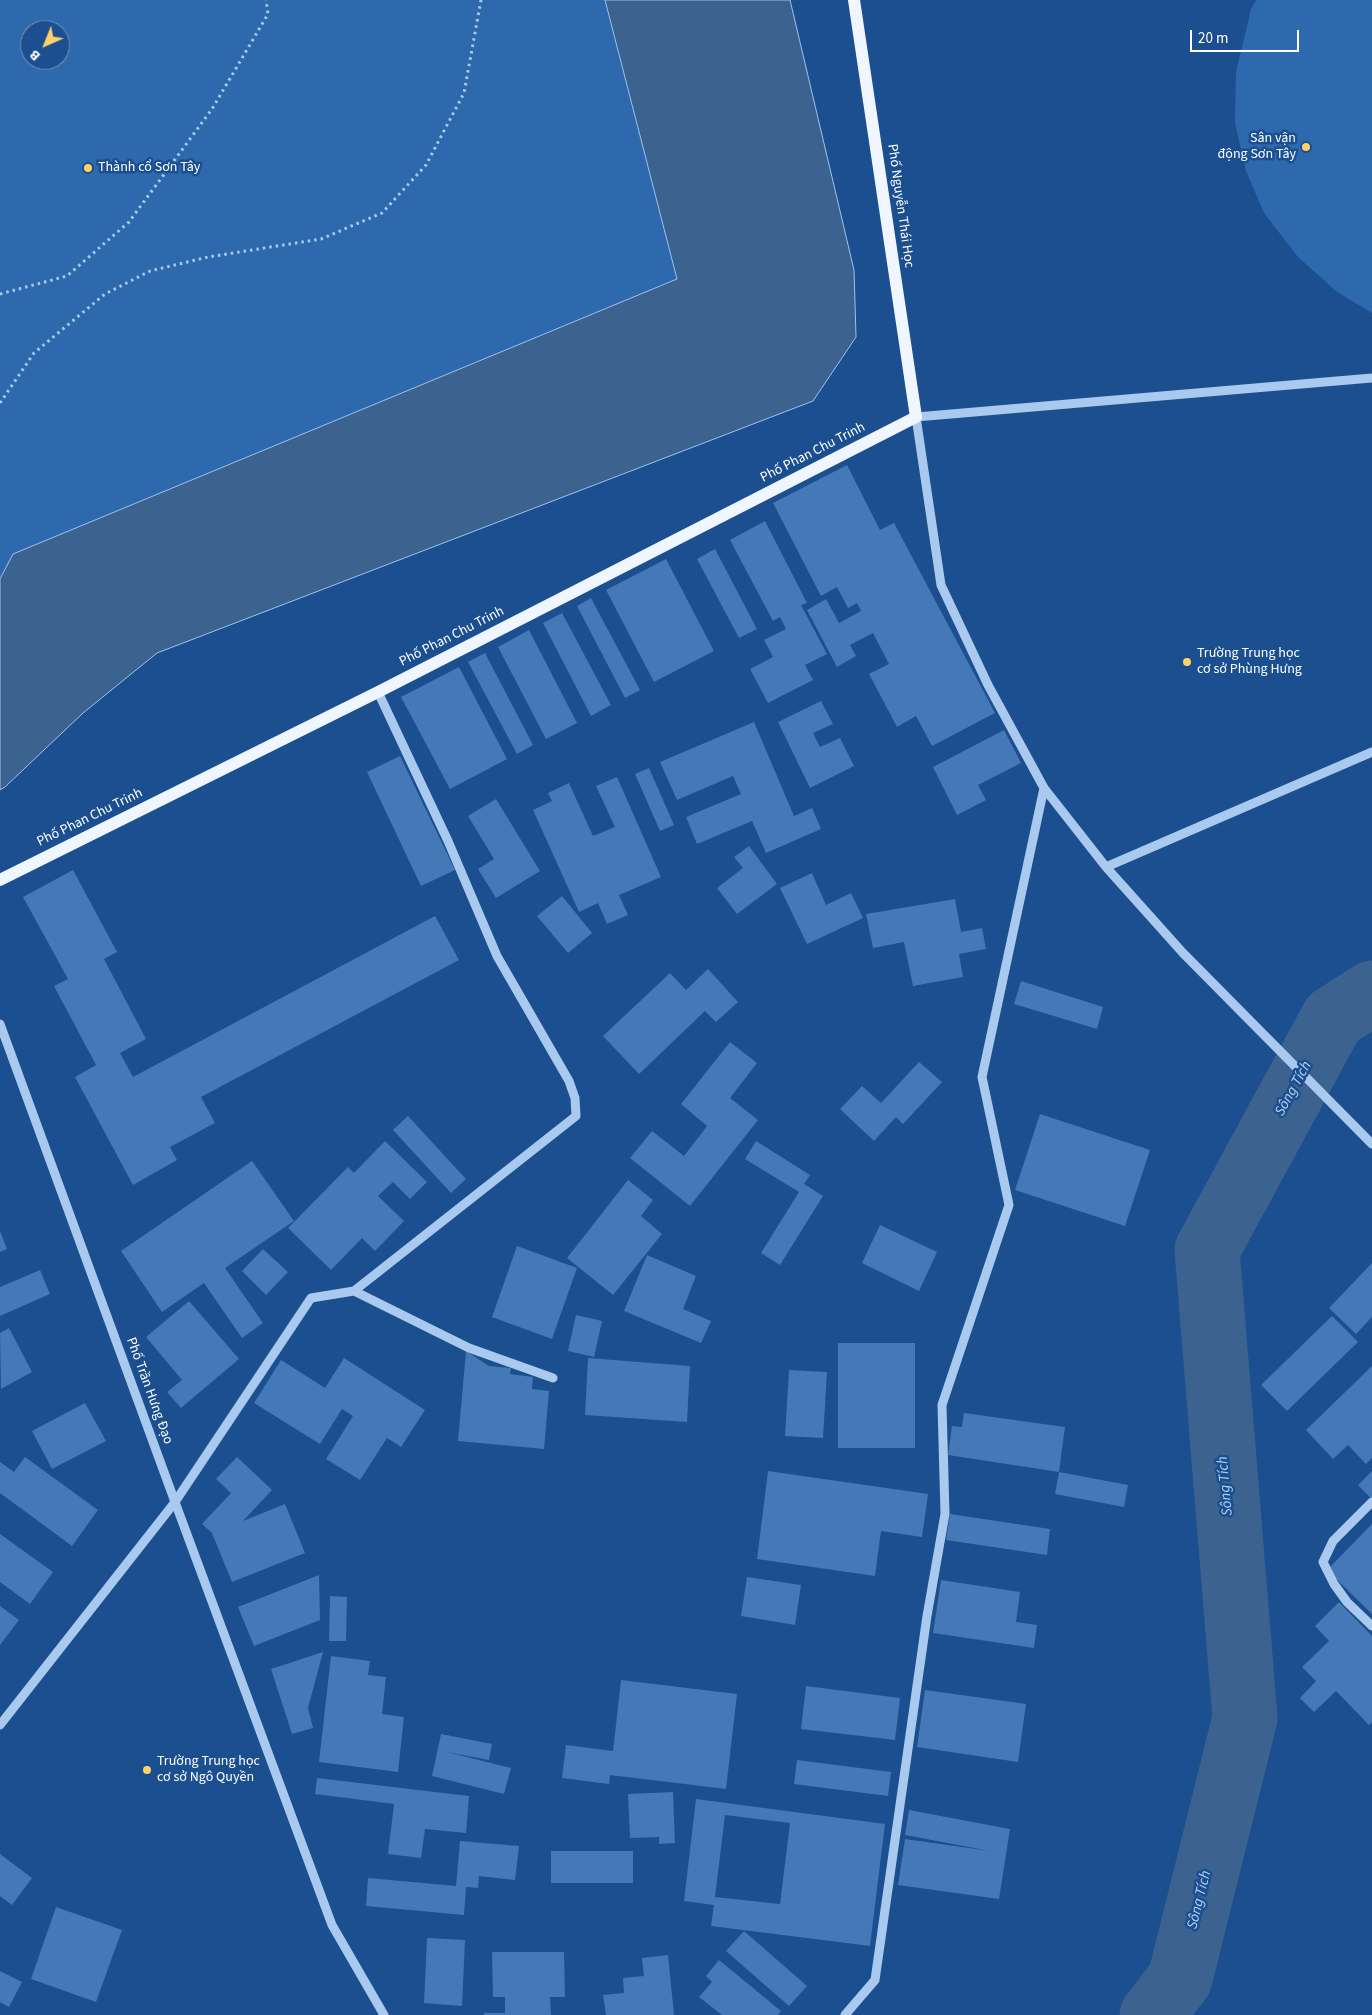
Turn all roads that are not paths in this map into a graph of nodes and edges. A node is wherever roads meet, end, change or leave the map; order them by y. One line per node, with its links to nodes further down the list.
1 (854, 0): 3 (main road, Phố Nguyễn Thái Học)
2 (1372, 378): 3 (street)
3 (916, 417): 4 (main road, Phố Phan Chu Trinh); 6 (street)
4 (378, 692): 8 (main road, Phố Phan Chu Trinh); 11 (street)
5 (1372, 752): 7 (street)
6 (1044, 788): 7 (street); 18 (street)
7 (1106, 867): 10 (street)
8 (0, 880)
9 (0, 1024): 13 (street, Phố Trần Hưng Đạo)
10 (1372, 1144)
11 (354, 1291): 12 (street); 13 (street)
12 (553, 1378)
13 (175, 1502): 16 (street); 17 (street, Phố Trần Hưng Đạo)
14 (1372, 1502): 15 (street)
15 (1372, 1626)
16 (0, 1725)
17 (384, 2015)
18 (845, 2015)

